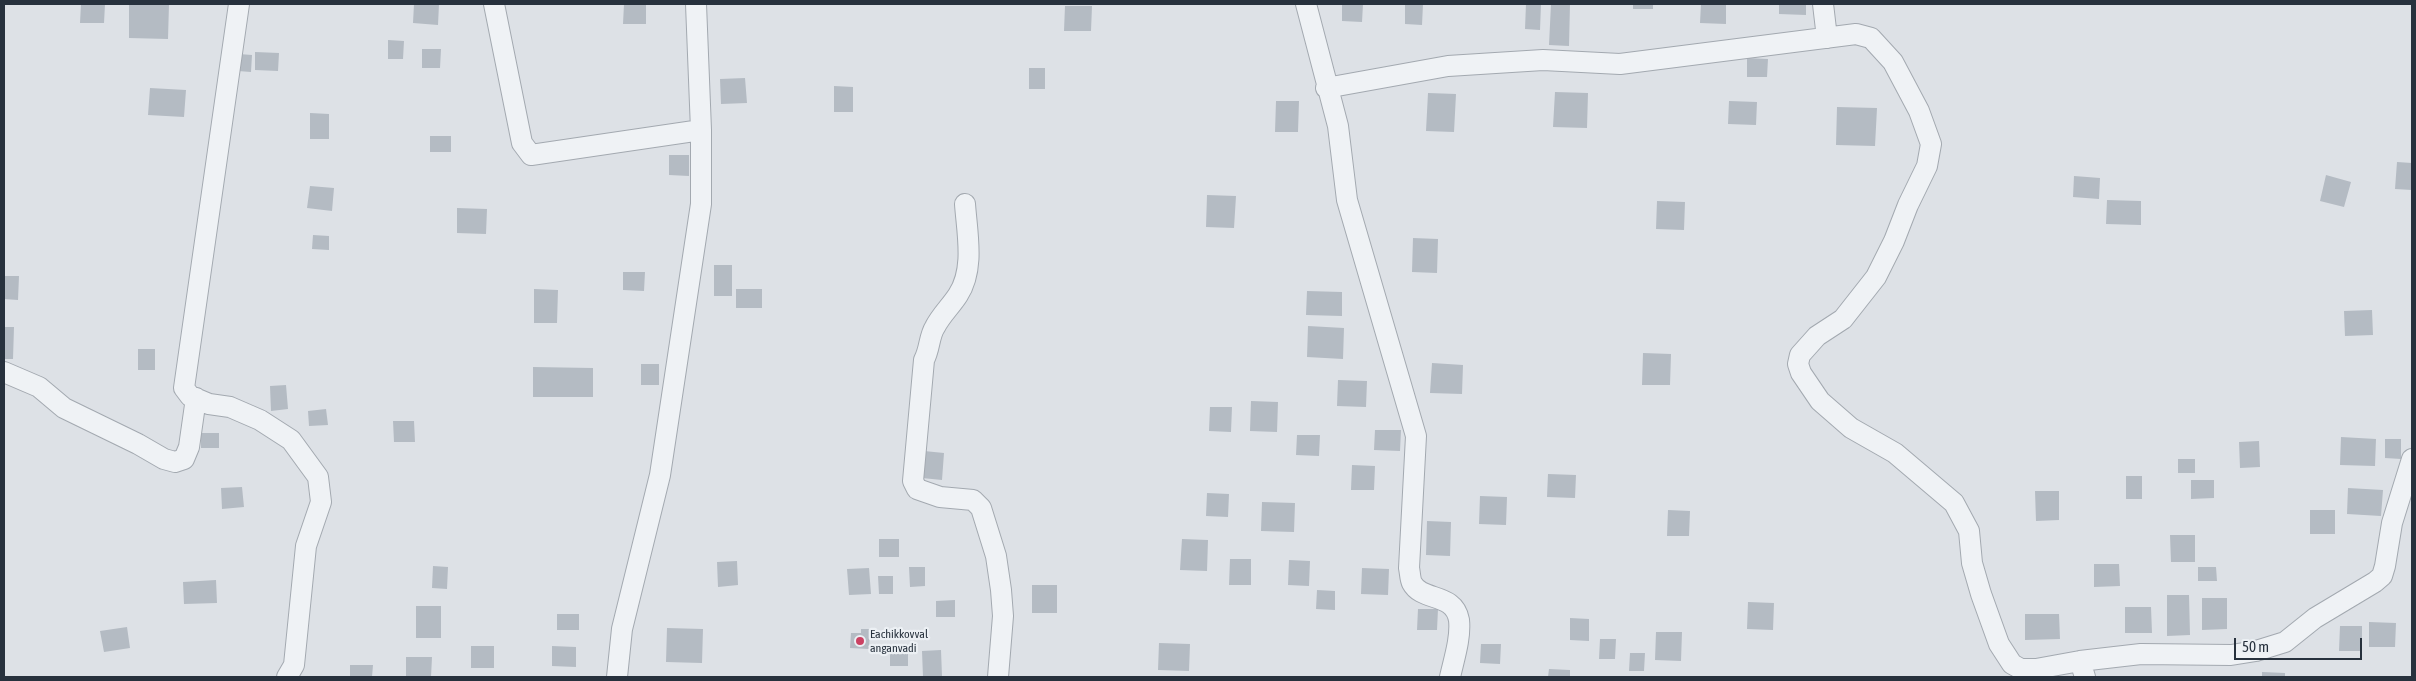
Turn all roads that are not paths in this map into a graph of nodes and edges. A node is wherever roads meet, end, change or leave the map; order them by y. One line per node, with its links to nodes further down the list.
1 (239, 4): 11 (street)
2 (494, 4): 8 (street)
3 (696, 4): 8 (street)
4 (1306, 4): 7 (street)
5 (1823, 4): 6 (street)
6 (1827, 38): 7 (street); 13 (street)
7 (1326, 88): 17 (street)
8 (701, 130): 15 (street)
9 (965, 204): 16 (street)
10 (4, 372): 11 (street)
11 (196, 398): 14 (street)
12 (2412, 459): 13 (street)
13 (2082, 669)
14 (287, 677)
15 (617, 677)
16 (998, 677)
17 (1450, 677)

